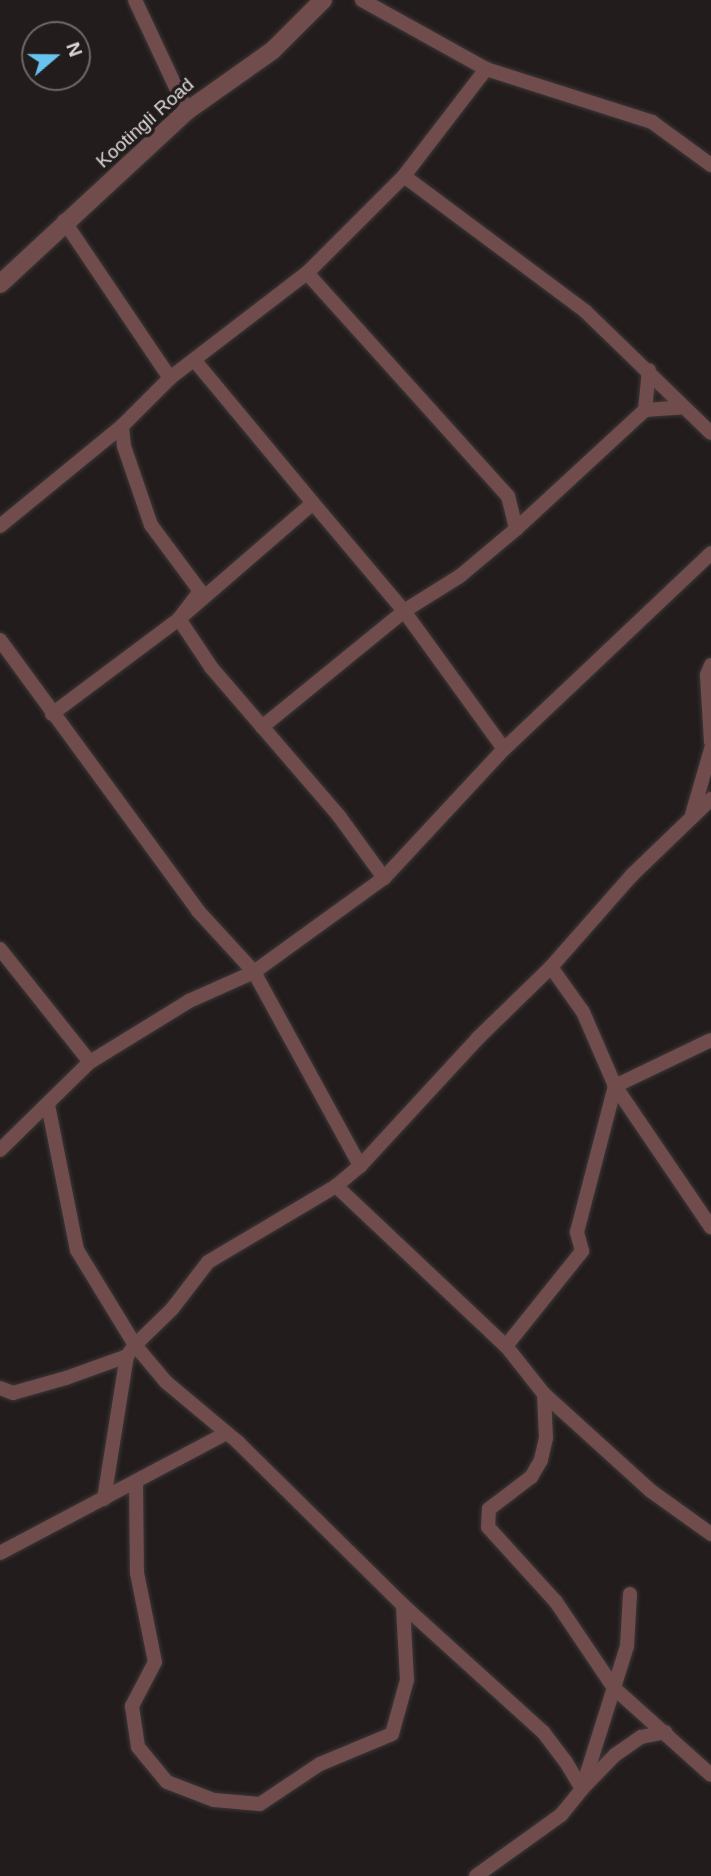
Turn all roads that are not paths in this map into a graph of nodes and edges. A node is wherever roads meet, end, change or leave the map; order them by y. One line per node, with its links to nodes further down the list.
1 (135, 0): 5 (street)
2 (323, 0): 5 (street, Kootingli Road)
3 (362, 0): 4 (street)
4 (485, 69): 6 (street); 7 (street)
5 (187, 111): 8 (street, Kootingli Road)
6 (711, 165)
7 (404, 176): 9 (street); 12 (street)
8 (64, 221): 10 (street, Kootingli Road); 13 (street)
9 (307, 273): 11 (street); 20 (street)
10 (0, 284)
11 (196, 362): 13 (street); 18 (street)
12 (649, 370): 14 (street); 15 (street)
13 (170, 378): 16 (street)
14 (684, 407): 15 (street); 17 (street)
15 (645, 410): 20 (street)
16 (122, 426): 19 (street); 23 (street)
17 (711, 433)
18 (313, 503): 22 (street); 23 (street)
19 (0, 526)
20 (516, 529): 22 (street)
21 (711, 553): 29 (street)
22 (404, 611): 27 (street); 29 (street)
23 (179, 619): 26 (street); 27 (street)
24 (0, 640): 26 (street)
25 (711, 665): 28 (street)
26 (52, 714): 36 (street)
27 (262, 727): 33 (street)
28 (711, 742)
29 (503, 749): 33 (street)
30 (711, 749): 32 (street)
31 (711, 799): 32 (street)
32 (691, 817): 35 (street)
33 (384, 878): 36 (street)
34 (0, 949): 38 (street)
35 (551, 967): 39 (street); 42 (street)
36 (254, 972): 38 (street); 42 (street)
37 (711, 1040): 39 (street)
38 (90, 1062): 40 (street)
39 (615, 1086): 44 (street); 45 (street)
40 (48, 1105): 41 (street); 46 (street)
41 (0, 1150)
42 (360, 1166): 43 (street)
43 (336, 1186): 45 (street); 46 (street)
44 (711, 1227)
45 (506, 1346): 48 (street)
46 (131, 1351): 47 (street); 49 (street); 51 (street)
47 (0, 1388)
48 (544, 1394): 52 (street); 56 (street)
49 (225, 1434): 50 (street); 55 (street)
50 (136, 1482): 51 (street); 55 (street)
51 (104, 1499): 53 (street)
52 (711, 1534)
53 (0, 1553)
54 (630, 1594): 56 (street)
55 (403, 1605): 59 (street)
56 (614, 1688): 57 (street); 59 (street)
57 (666, 1732): 58 (street); 59 (street)
58 (711, 1775)
59 (582, 1789): 60 (street)
60 (476, 1876)

